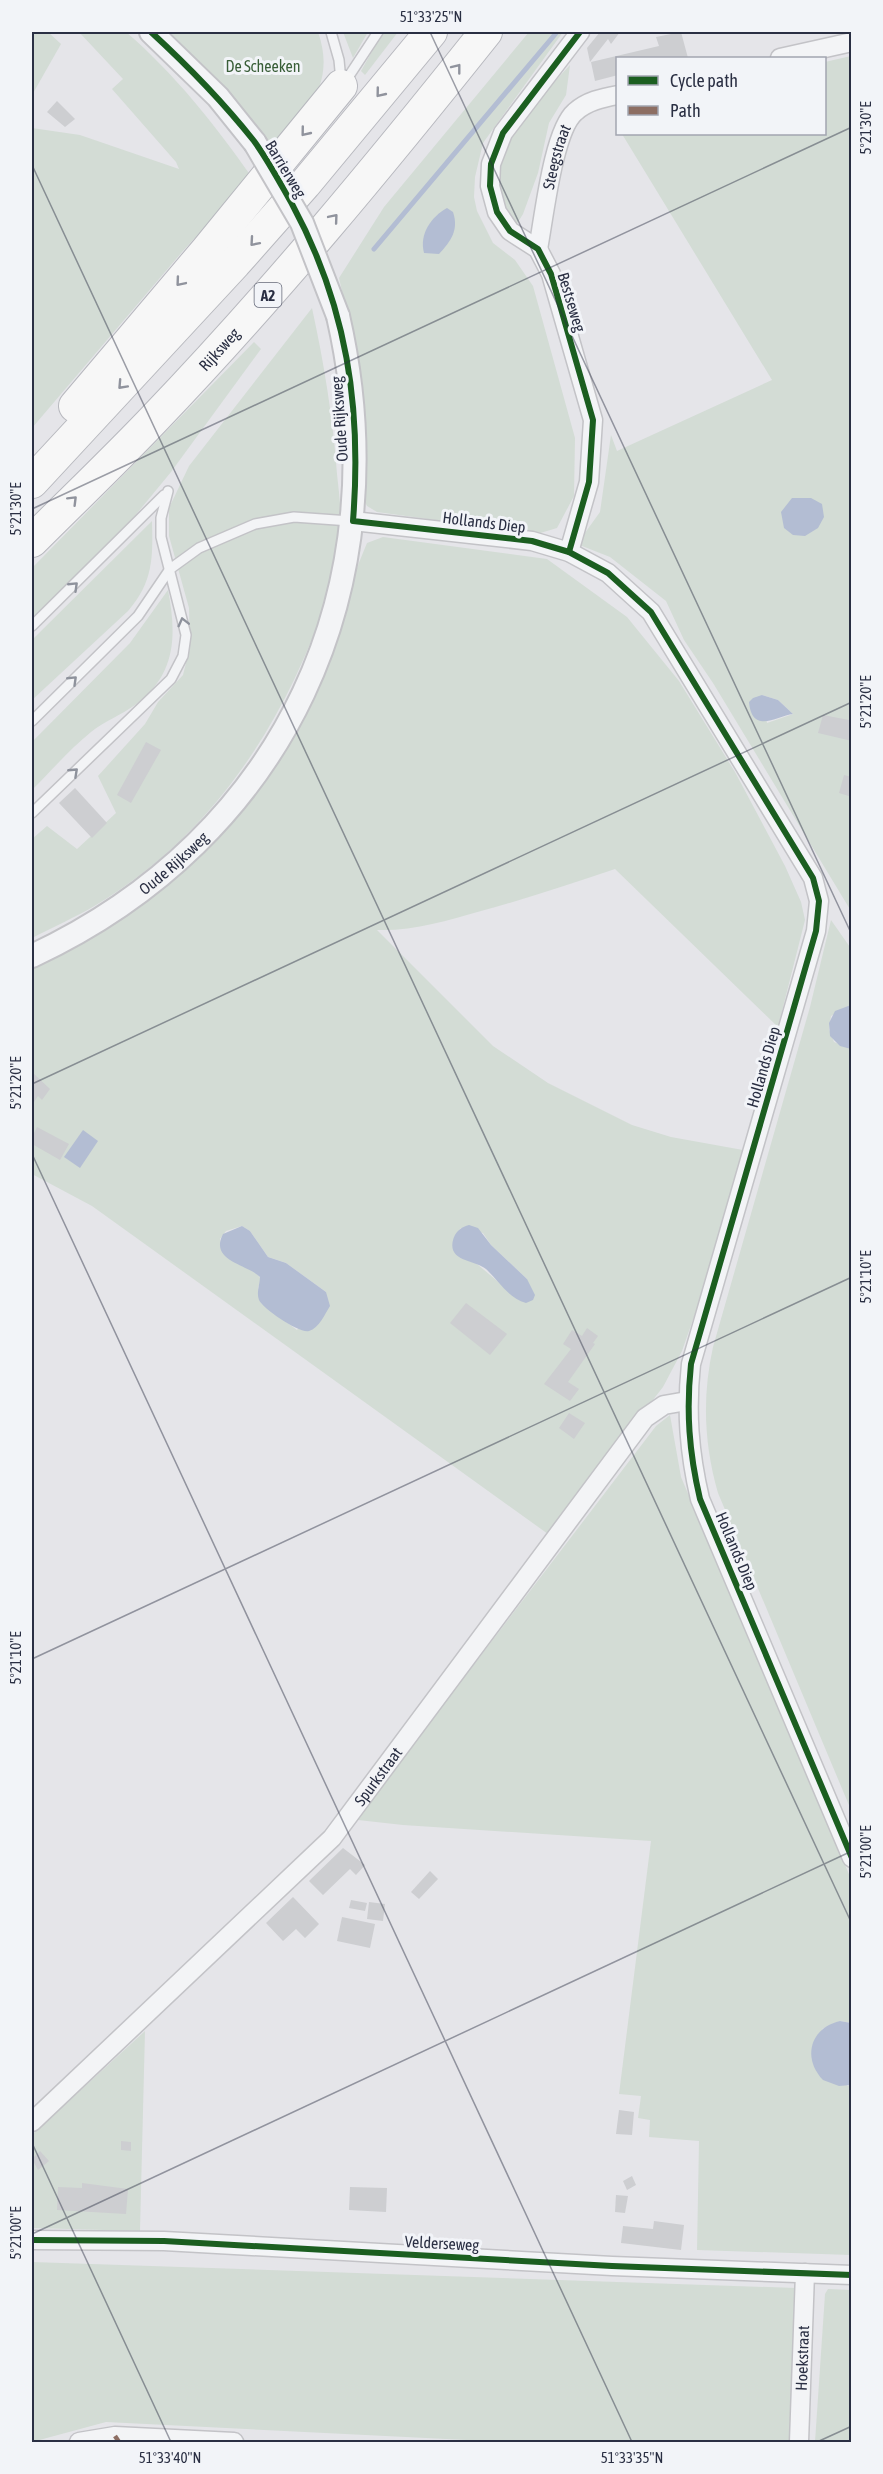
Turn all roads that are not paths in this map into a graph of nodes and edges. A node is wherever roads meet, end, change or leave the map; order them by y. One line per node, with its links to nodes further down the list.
1 (151, 32): 12 (street, Barrierweg, bridge)
2 (331, 32): 9 (lane)
3 (378, 32): 9 (lane)
4 (431, 32): 14 (highway, one-way to 14)
5 (486, 32): 16 (highway, Rijksweg / A2, one-way to 5)
6 (580, 32): 11 (street, Bestseweg)
7 (852, 42): 8 (street)
8 (784, 57)
9 (341, 86): 13 (highway, one-way to 13)
10 (616, 95): 11 (street, Steegstraat)
11 (537, 249): 17 (street, Bestseweg)
12 (338, 316): 15 (street, Oude Rijksweg)
13 (32, 467)
14 (32, 482)
15 (353, 521): 17 (street, Hollands Diep); 18 (lane); 22 (street, Oude Rijksweg)
16 (32, 542)
17 (569, 552): 23 (street, Hollands Diep)
18 (170, 569): 19 (lane, one-way to 18); 20 (lane, one-way to 18); 21 (lane, one-way to 18)
19 (32, 626)
20 (32, 721)
21 (32, 813)
22 (32, 956)
23 (687, 1401): 24 (street, Hollands Diep); 25 (street, Spurkstraat)
24 (852, 1858)
25 (32, 2122)
26 (32, 2240): 27 (street, Velderseweg)
27 (805, 2273): 28 (street, Velderseweg); 31 (street, Hoekstraat)
28 (852, 2275)
29 (80, 2442): 30 (street)
30 (234, 2442)
31 (799, 2442)

